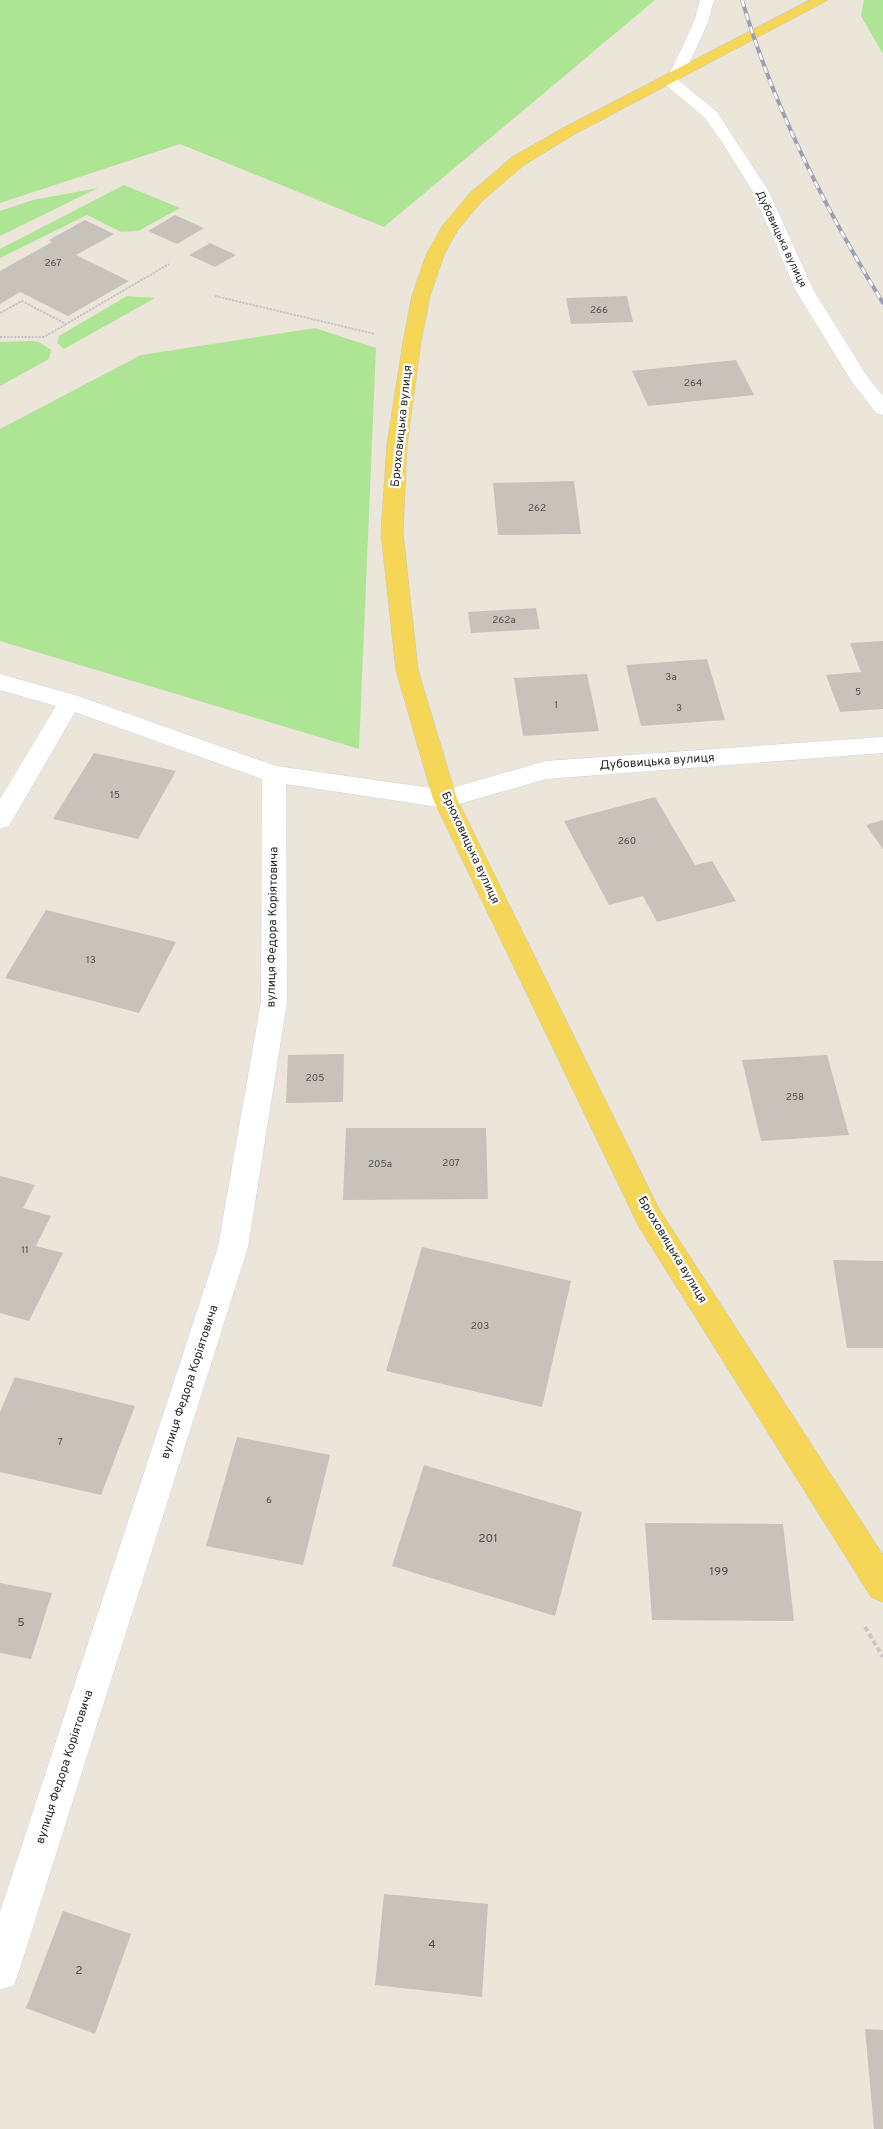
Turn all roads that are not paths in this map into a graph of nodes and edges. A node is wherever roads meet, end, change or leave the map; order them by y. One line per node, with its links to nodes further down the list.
1 (707, 0): 3 (street)
2 (821, 0): 3 (main road, Брюховицька вулиця)
3 (672, 78): 4 (street, Дубовицька вулиця); 9 (main road, Брюховицька вулиця)
4 (883, 408)
5 (0, 682): 6 (street)
6 (70, 702): 8 (street); 10 (street)
7 (880, 748): 9 (street, Дубовицька вулиця)
8 (274, 774): 9 (street); 12 (street, вулиця Федора Коріятовича)
9 (445, 799): 11 (main road, Брюховицька вулиця)
10 (0, 820)
11 (883, 1586)
12 (0, 1971)

